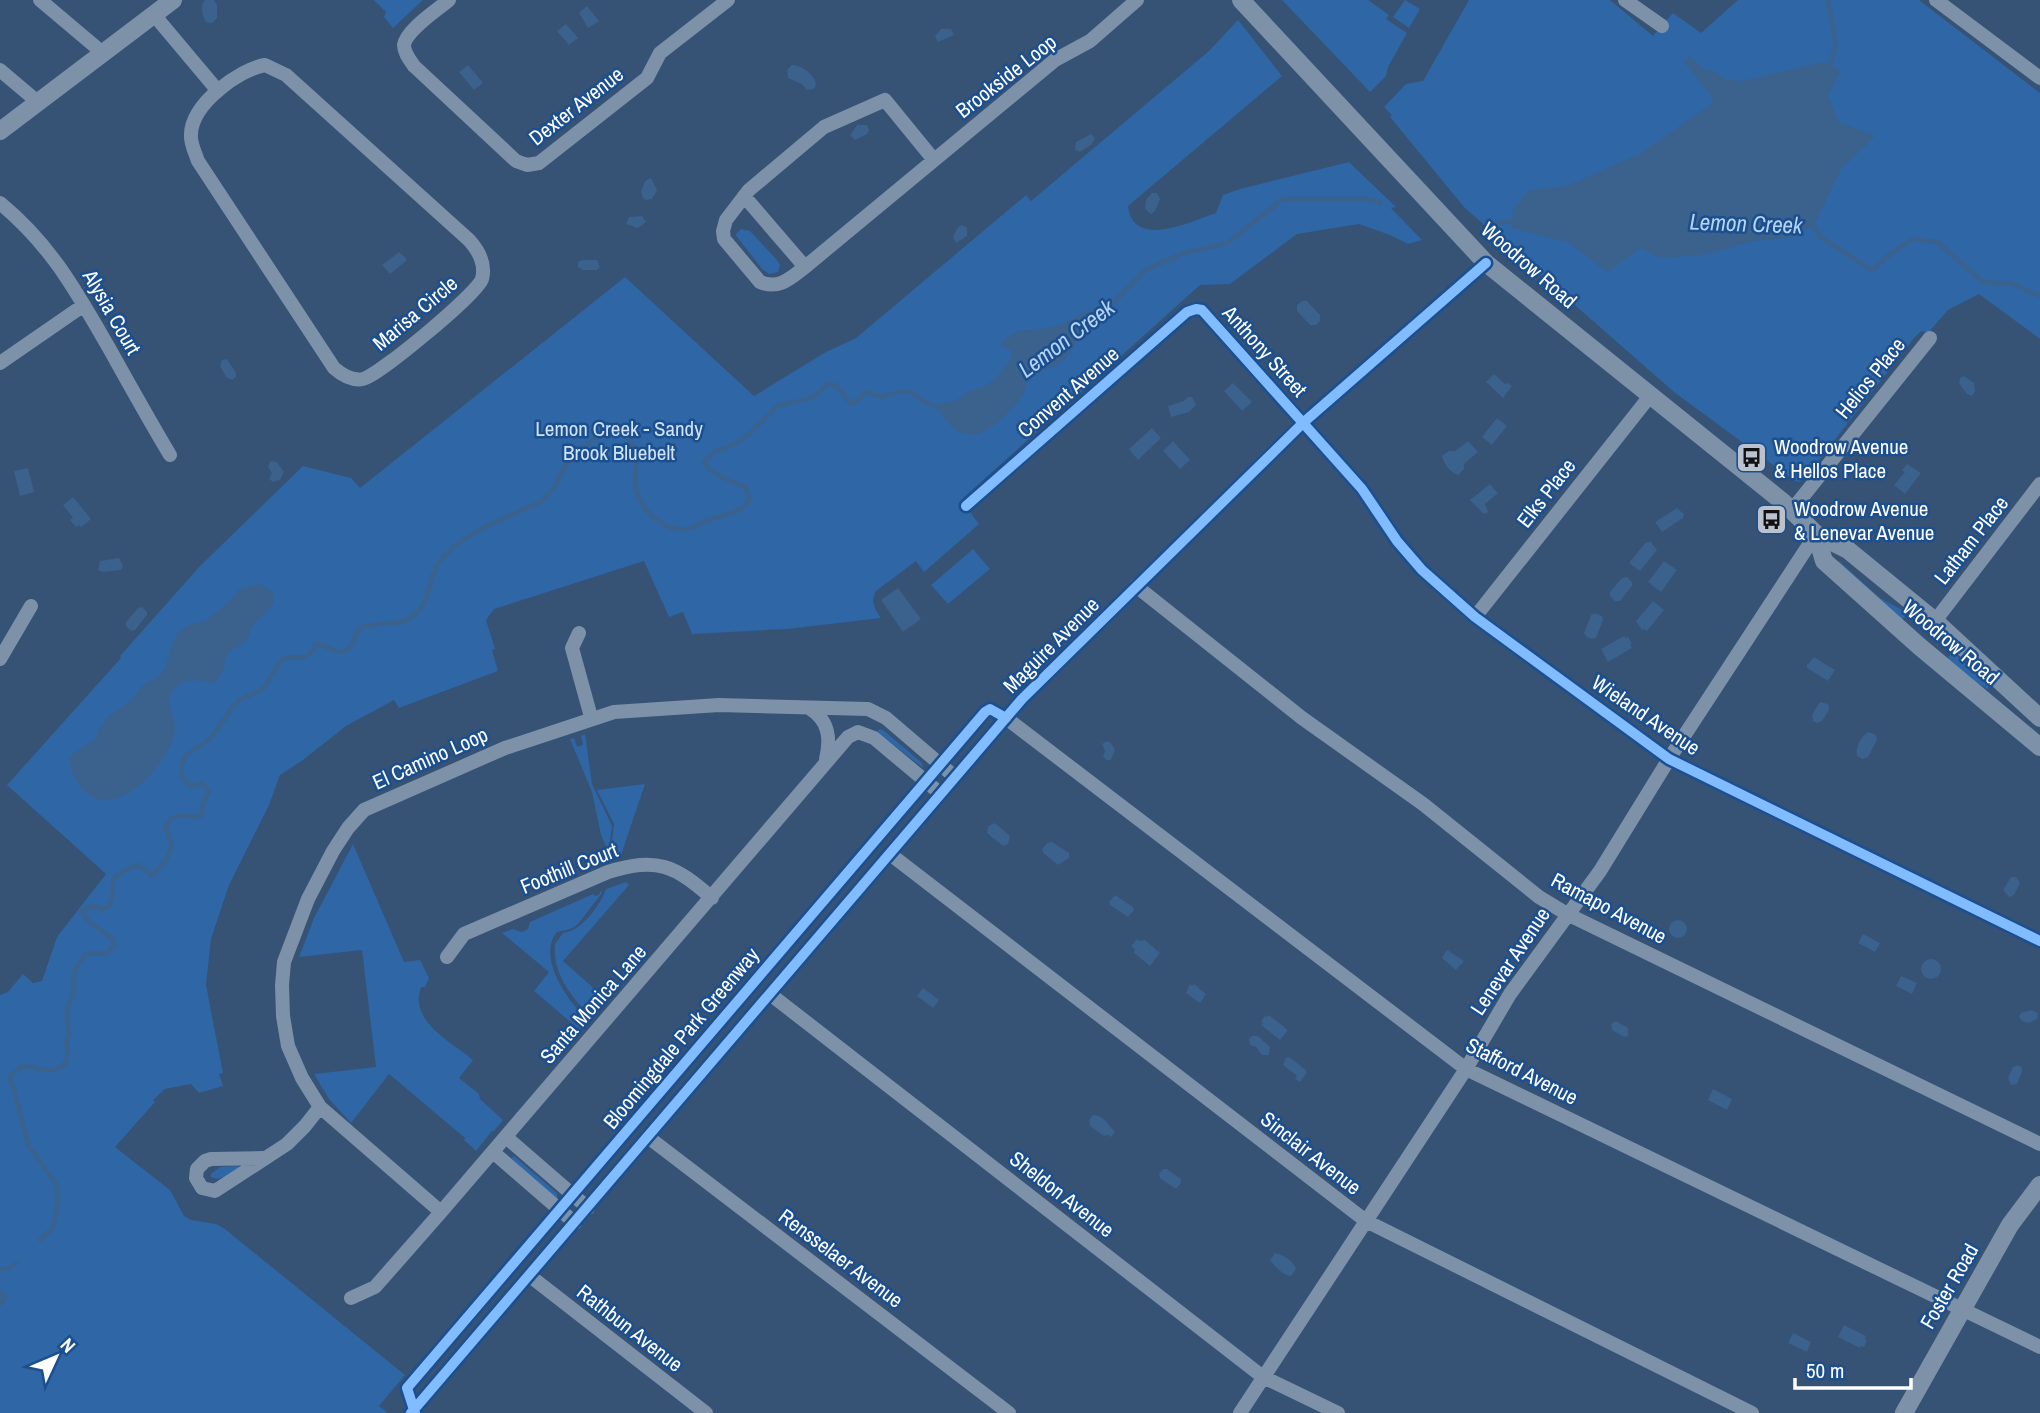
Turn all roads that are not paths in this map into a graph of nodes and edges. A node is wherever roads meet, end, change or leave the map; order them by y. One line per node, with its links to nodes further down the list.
1 (40, 0): 11 (street)
2 (173, 0): 9 (street)
3 (449, 0): 4 (street, Dexter Avenue)
4 (728, 0)
5 (1136, 0): 17 (street, Brookside Loop)
6 (1241, 0): 20 (street, Woodrow Road)
7 (1625, 0): 10 (street)
8 (1936, 0): 13 (street)
9 (155, 16): 11 (street); 14 (street)
10 (1662, 26)
11 (104, 54): 15 (street)
12 (0, 70): 15 (street)
13 (2040, 78)
14 (218, 91): 14 (street, Marisa Circle)
15 (39, 103): 16 (street)
16 (0, 131)
17 (934, 160): 18 (street, Brookside Loop); 21 (street, Brookside Loop)
18 (744, 196): 21 (street); 21 (street, Brookside Loop)
19 (0, 203): 22 (street, Alysia Court)
20 (1486, 263): 26 (street, Woodrow Road); 27 (street, Maguire Avenue)
21 (805, 267)
22 (84, 305): 25 (street); 28 (street, Alysia Court)
23 (1196, 309): 27 (street, Anthony Street); 30 (street, Convent Avenue)
24 (1930, 338): 31 (street, Helios Place)
25 (0, 363)
26 (1650, 396): 31 (street, Woodrow Road); 35 (street, Elks Place)
27 (1304, 422): 33 (street, Maguire Avenue); 35 (street, Wieland Avenue)
28 (170, 455)
29 (2040, 484): 36 (street, Latham Place)
30 (966, 506)
31 (1792, 510): 32 (street, Woodrow Road)
32 (1816, 534): 36 (street, Woodrow Road); 38 (street, Woodrow Road); 45 (street, Lenevar Avenue)
33 (1136, 586): 42 (street, Maguire Avenue); 51 (street, Ramapo Avenue)
34 (31, 606): 39 (street)
35 (1475, 617): 45 (street, Wieland Avenue)
36 (1935, 621): 38 (street); 43 (street, Woodrow Road)
37 (579, 633): 41 (street)
38 (1919, 646): 44 (street, Woodrow Road)
39 (0, 659)
40 (809, 708): 41 (street, El Camino Loop); 46 (street); 47 (street, El Camino Loop)
41 (591, 717): 56 (street, El Camino Loop)
42 (1006, 718): 47 (street, Maguire Avenue); 55 (street, Stafford Avenue)
43 (2040, 718)
44 (2040, 747)
45 (1669, 759): 51 (street, Lenevar Avenue); 52 (street, Wieland Avenue)
46 (825, 764): 48 (street, Santa Monica Lane); 50 (street, Santa Monica Lane)
47 (955, 777): 48 (street, Maguire Avenue)
48 (941, 794): 49 (street, Maguire Avenue)
49 (890, 854): 54 (street, Maguire Avenue); 65 (street, Sinclair Avenue)
50 (712, 898): 53 (street, Foothill Court); 57 (street, Santa Monica Lane)
51 (1567, 914): 55 (street, Lenevar Avenue); 59 (street, Ramapo Avenue)
52 (2040, 941)
53 (447, 957)
54 (770, 994): 58 (street, Maguire Avenue); 71 (street, Sheldon Avenue)
55 (1466, 1069): 65 (street, Lenevar Avenue); 69 (street, Stafford Avenue)
56 (320, 1107): 61 (street); 64 (street, El Camino Loop)
57 (506, 1137): 60 (street, Santa Monica Lane); 63 (street)
58 (648, 1137): 63 (street, Maguire Avenue); 74 (street, Rensselaer Avenue)
59 (2040, 1144)
60 (493, 1152): 64 (street, Santa Monica Lane); 66 (street)
61 (263, 1158)
62 (2040, 1185): 69 (street, Foster Road)
63 (587, 1208): 66 (street, Maguire Avenue)
64 (441, 1212): 68 (street, Santa Monica Lane)
65 (1366, 1221): 71 (street, Lenevar Avenue); 77 (street, Sinclair Avenue)
66 (575, 1223): 67 (street, Maguire Avenue)
67 (530, 1276): 72 (street, Maguire Avenue); 73 (street, Rathbun Avenue)
68 (351, 1298)
69 (1962, 1309): 70 (street, Stafford Avenue); 78 (street, Foster Road)
70 (2040, 1347)
71 (1263, 1377): 75 (street, Lenevar Avenue); 76 (street, Sheldon Avenue)
72 (415, 1412)
73 (706, 1413)
74 (1009, 1413)
75 (1240, 1413)
76 (1338, 1413)
77 (1752, 1413)
78 (1903, 1413)

